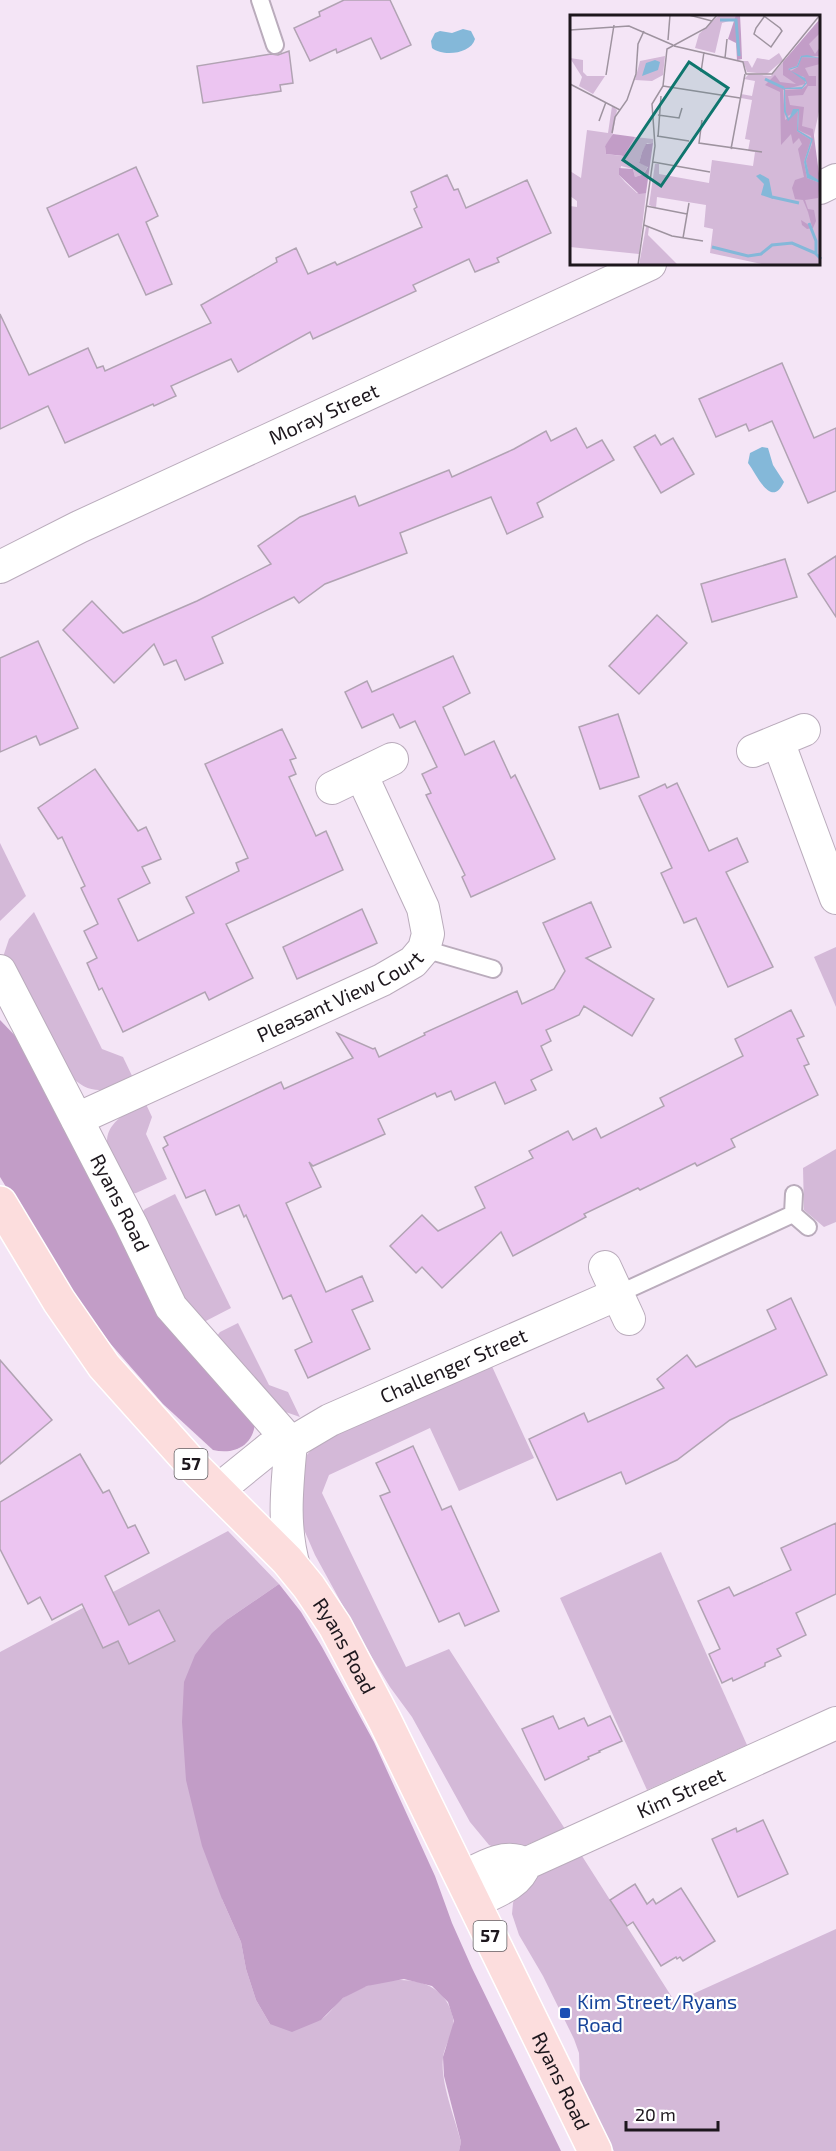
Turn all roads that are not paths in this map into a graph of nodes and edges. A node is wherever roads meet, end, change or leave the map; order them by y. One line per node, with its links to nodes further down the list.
1 (260, 0): 2 (lane)
2 (274, 45)
3 (836, 180): 4 (street)
4 (821, 187)
5 (646, 266): 6 (street, Moray Street)
6 (0, 567)
7 (778, 741): 11 (street)
8 (392, 759): 9 (street)
9 (361, 774): 10 (street); 12 (street, Pleasant View Court)
10 (332, 788)
11 (836, 898)
12 (424, 949): 13 (lane); 15 (street, Pleasant View Court)
13 (492, 969)
14 (0, 971): 15 (street, Ryans Road)
15 (76, 1119): 21 (street, Ryans Road)
16 (794, 1194): 18 (lane)
17 (0, 1203): 22 (main road, Ryans Road / 57)
18 (793, 1214): 19 (lane); 20 (lane, Challenger Street)
19 (808, 1227)
20 (617, 1293): 21 (street, Challenger Street)
21 (291, 1443): 22 (street, Challenger Street); 23 (street)
22 (225, 1499): 23 (main road, Ryans Road / 57)
23 (295, 1570): 25 (main road, Ryans Road / 57)
24 (836, 1723): 25 (street, Kim Street)
25 (468, 1890): 26 (main road, Ryans Road / 57)
26 (595, 2151)

